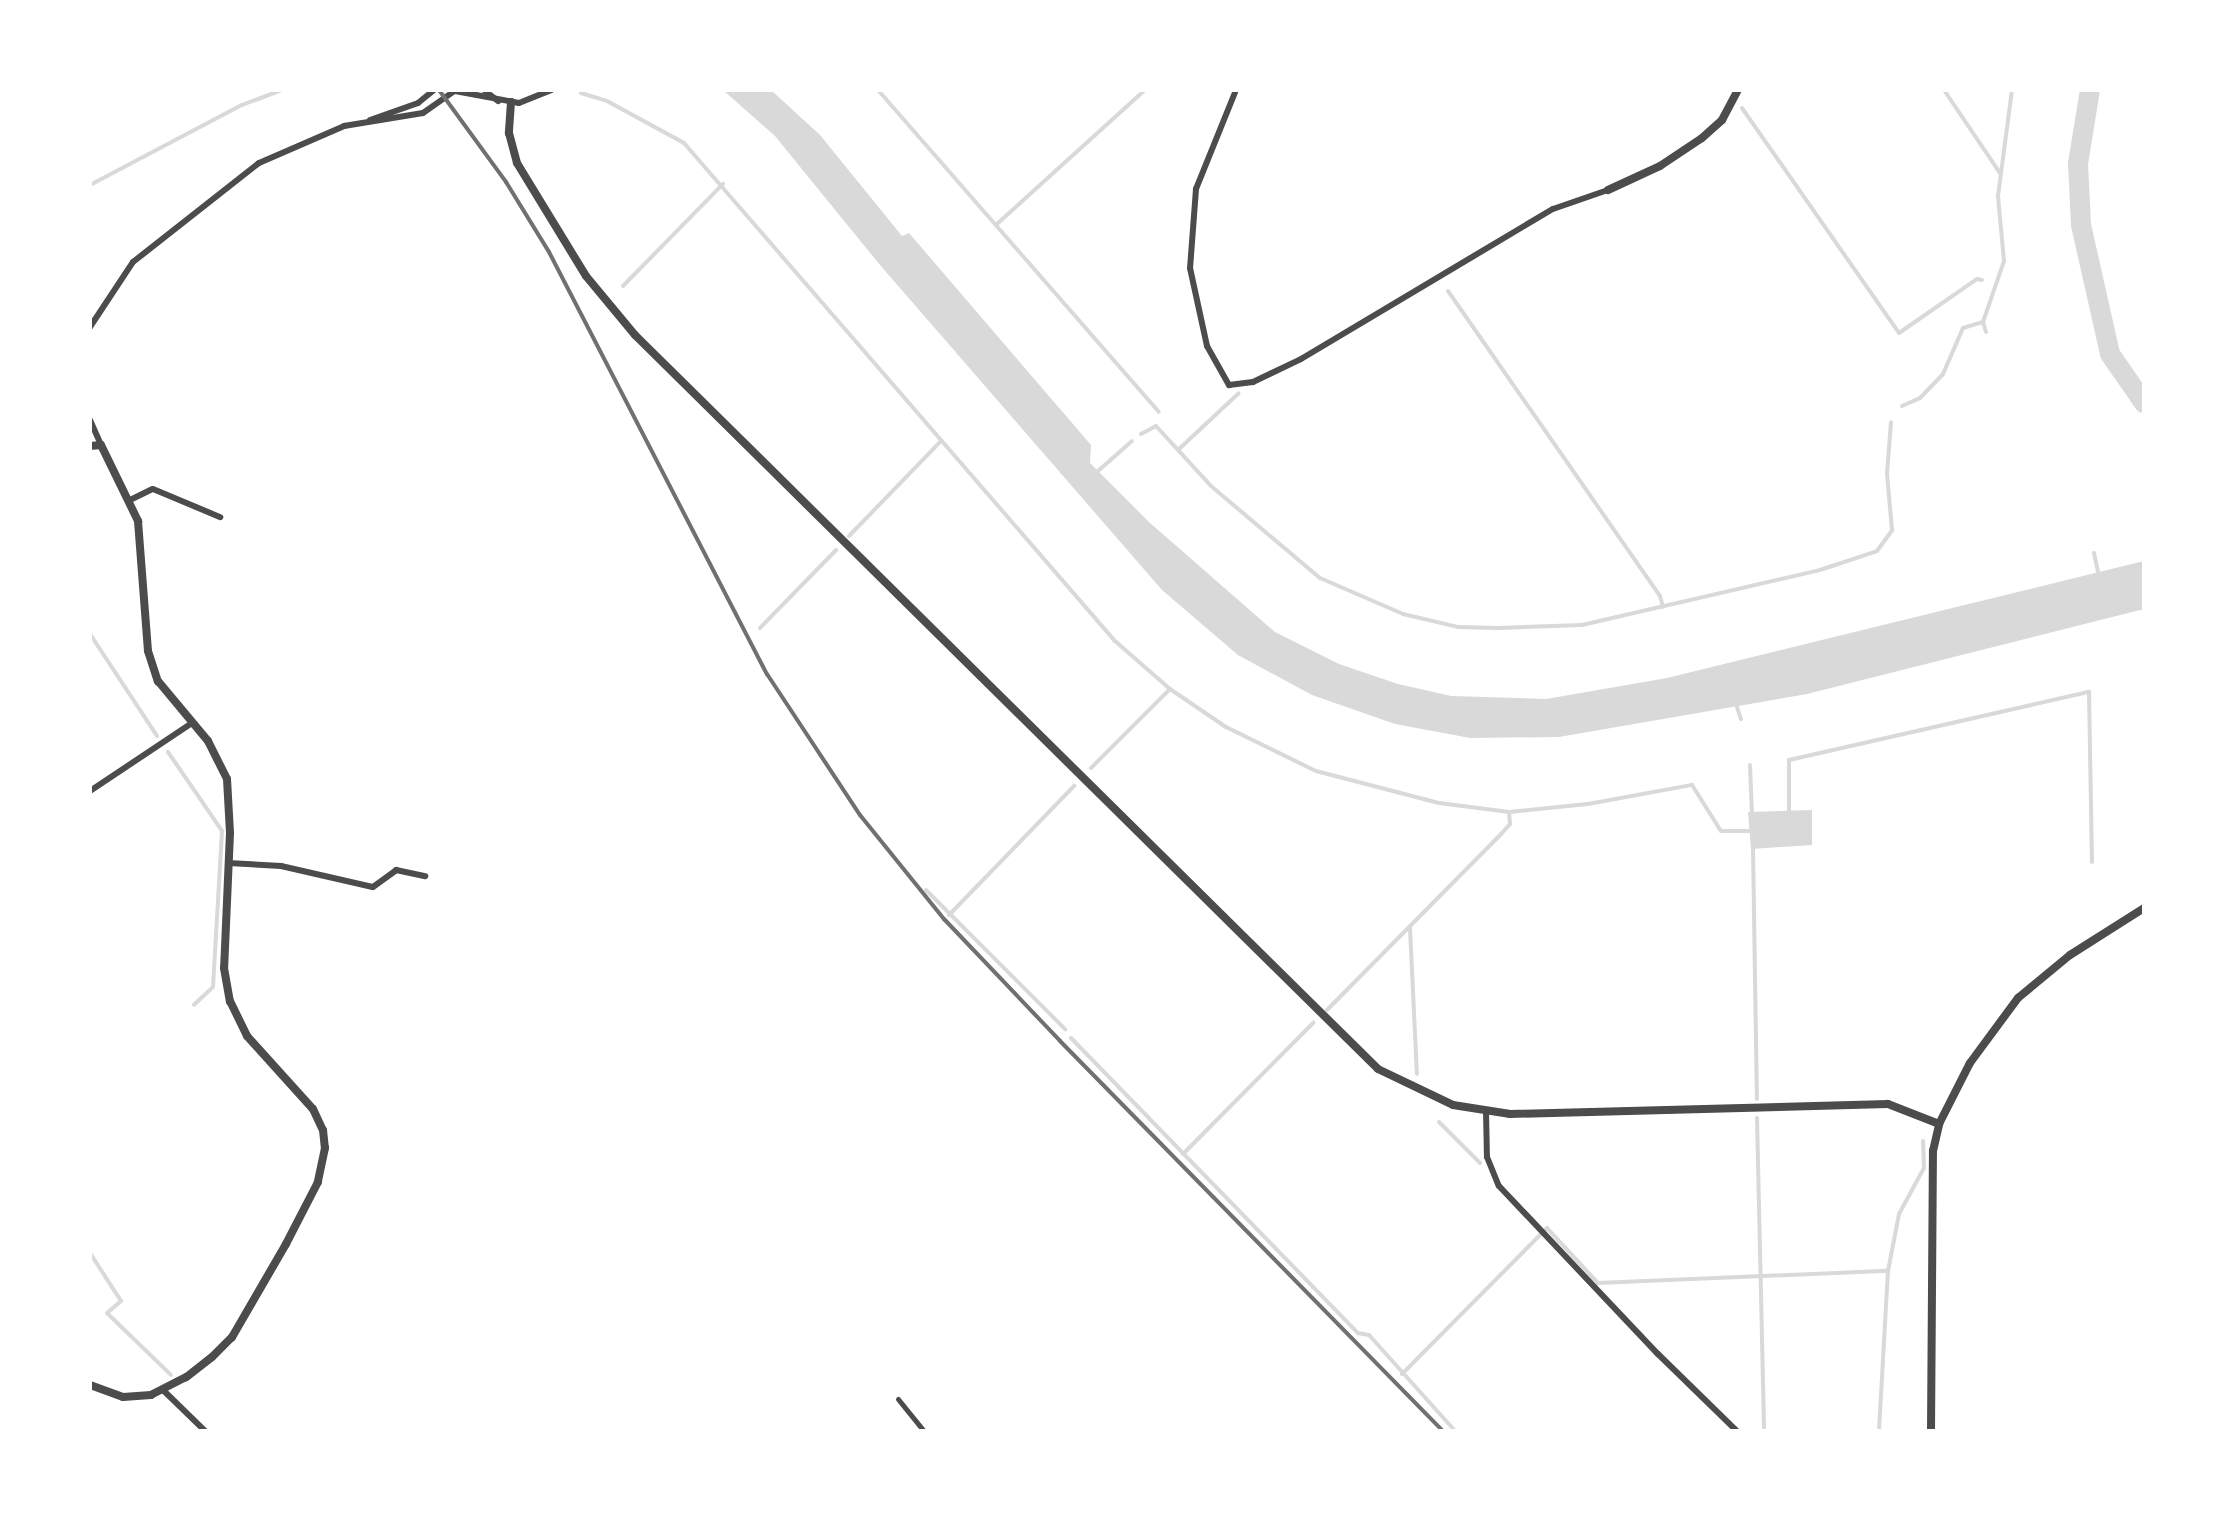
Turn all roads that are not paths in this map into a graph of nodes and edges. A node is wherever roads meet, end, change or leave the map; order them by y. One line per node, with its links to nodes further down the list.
1 (434, 90): 8 (street)
2 (484, 90): 6 (street)
3 (551, 90): 7 (street)
4 (1236, 90): 9 (street)
5 (1738, 90): 9 (street)
6 (499, 101): 7 (street); 8 (street)
7 (511, 102): 21 (street)
8 (364, 122): 10 (street)
9 (1608, 190)
10 (90, 328)
11 (90, 420): 12 (street)
12 (101, 445): 13 (street); 14 (street)
13 (90, 446)
14 (130, 500): 15 (street); 16 (street)
15 (220, 518)
16 (192, 723): 17 (street); 18 (street)
17 (90, 791)
18 (228, 863): 19 (street); 24 (street)
19 (425, 876)
20 (2144, 908): 22 (street)
21 (1486, 1111): 22 (street); 28 (street)
22 (1940, 1124): 29 (street)
23 (90, 1386): 24 (street)
24 (163, 1390): 27 (street)
25 (898, 1399): 26 (street)
26 (923, 1430)
27 (204, 1431)
28 (1737, 1431)
29 (1931, 1431)

